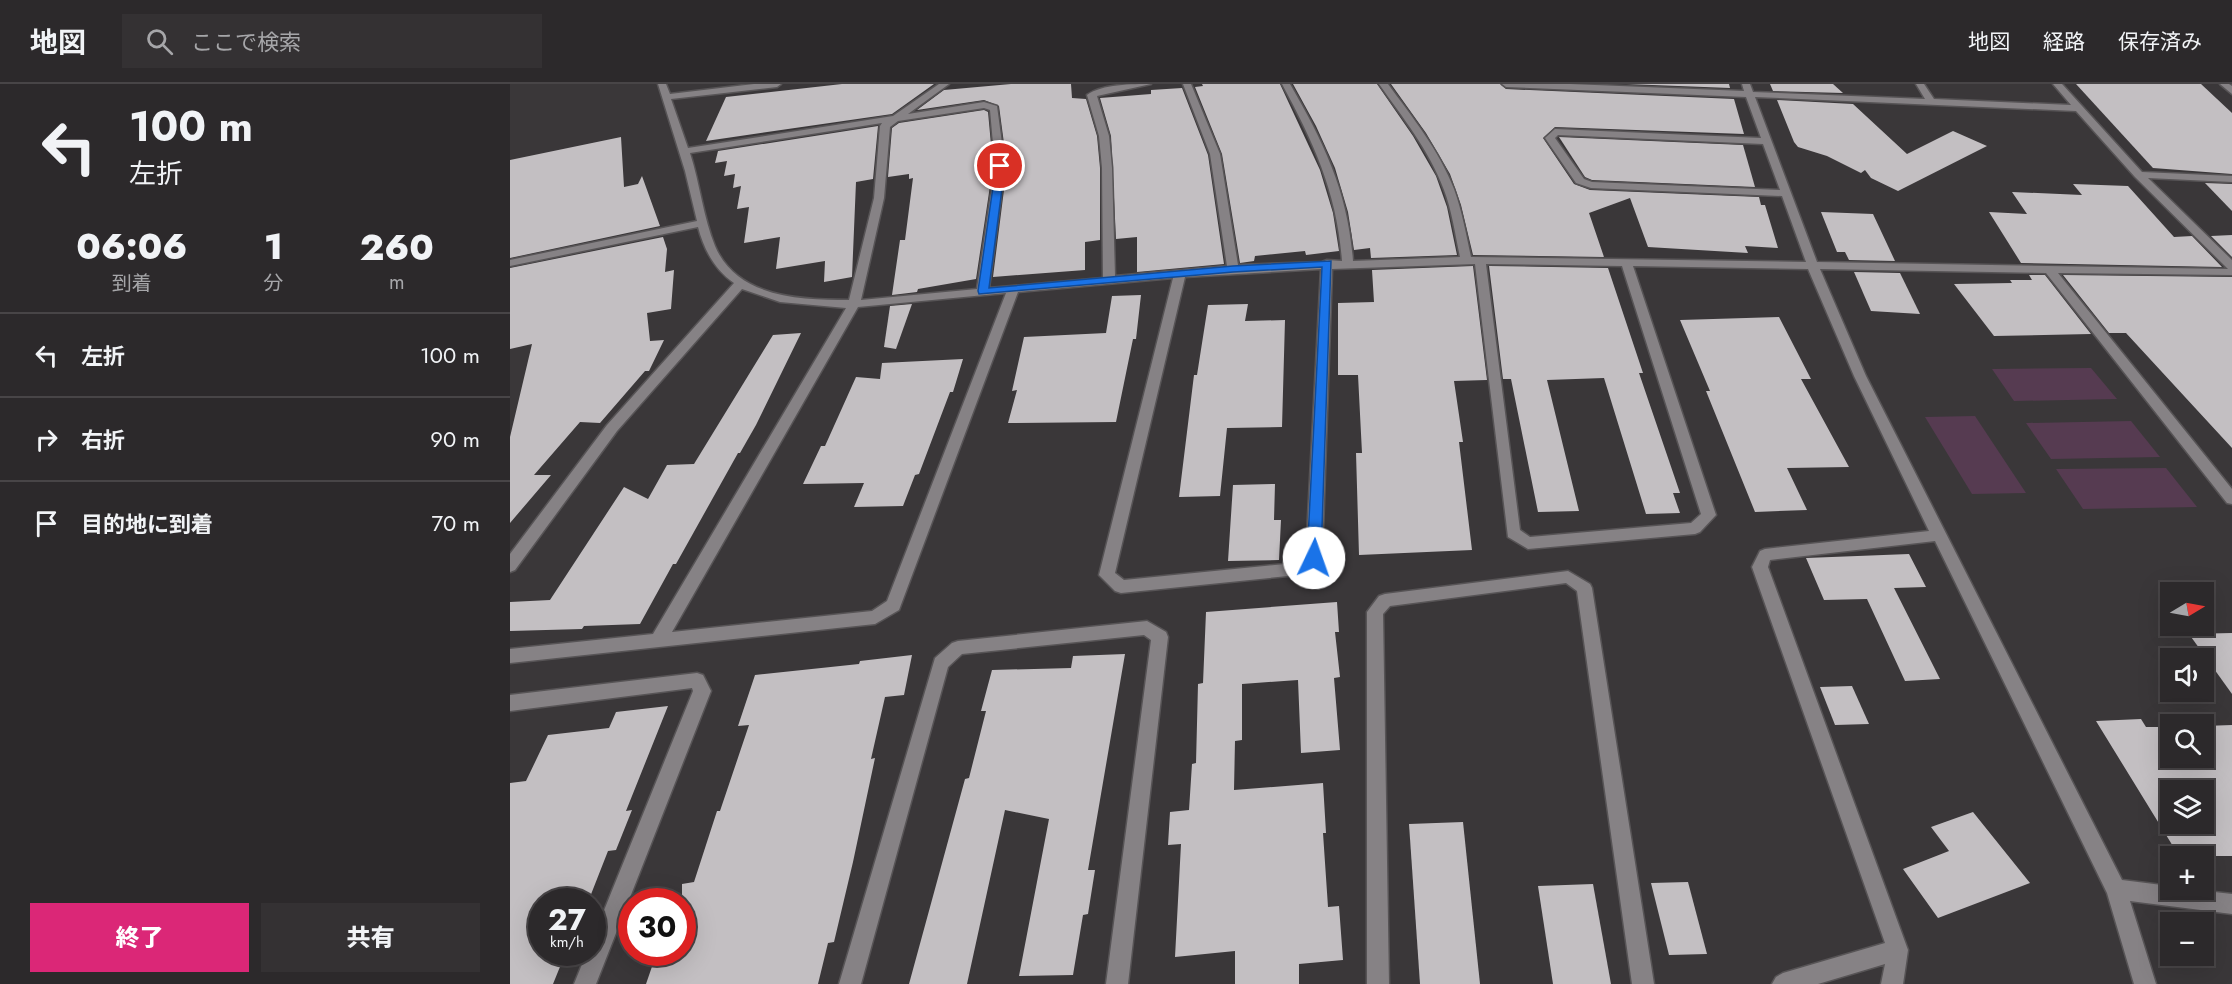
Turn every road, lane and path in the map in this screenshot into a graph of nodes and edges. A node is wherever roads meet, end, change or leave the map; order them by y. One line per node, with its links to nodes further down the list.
1 (662, 84): 15 (street)
2 (777, 84): 15 (street)
3 (945, 84): 18 (street)
4 (1147, 84): 36 (street)
5 (1187, 84): 32 (street)
6 (1286, 84): 26 (street)
7 (1383, 84): 25 (street)
8 (1506, 84): 14 (street)
9 (1746, 84): 14 (street)
10 (1920, 84): 16 (street)
11 (2056, 84): 17 (street)
12 (2224, 84): 13 (street)
13 (2232, 91)
14 (1750, 95): 16 (street); 19 (street)
15 (666, 97): 20 (street)
16 (1931, 102): 17 (street)
17 (2077, 108): 21 (street)
18 (894, 118): 20 (street); 39 (street); 40 (street)
19 (1766, 141): 23 (street); 23 (street)
20 (685, 151): 24 (street)
21 (2139, 175): 22 (street); 31 (street)
22 (2232, 179)
23 (1787, 193): 30 (street)
24 (704, 224): 28 (street); 37 (street)
25 (1473, 260): 26 (street); 27 (street); 27 (street)
26 (1348, 262): 29 (street)
27 (1626, 262): 30 (street)
28 (510, 263)
29 (1327, 263): 32 (street); 34 (street)
30 (1813, 266): 33 (street); 42 (street)
31 (2232, 266)
32 (1233, 269): 34 (street)
33 (2049, 269): 35 (street); 41 (street)
34 (1180, 273): 36 (street)
35 (2232, 273)
36 (1109, 280): 38 (street)
37 (740, 284): 40 (street); 43 (street)
38 (1014, 288): 39 (street); 44 (street)
39 (983, 291): 40 (street)
40 (854, 304): 44 (street)
41 (2232, 499)
42 (1940, 535): 47 (street); 49 (street)
43 (510, 566)
44 (659, 639): 45 (street)
45 (510, 656)
46 (510, 703): 50 (street)
47 (2116, 889): 48 (street); 57 (street)
48 (2232, 904)
49 (1898, 950): 55 (street); 56 (street)
50 (585, 984)
51 (850, 984): 52 (street)
52 (1117, 984)
53 (1378, 984): 54 (street)
54 (1643, 984)
55 (1783, 984)
56 (1893, 984)
57 (2145, 984)

